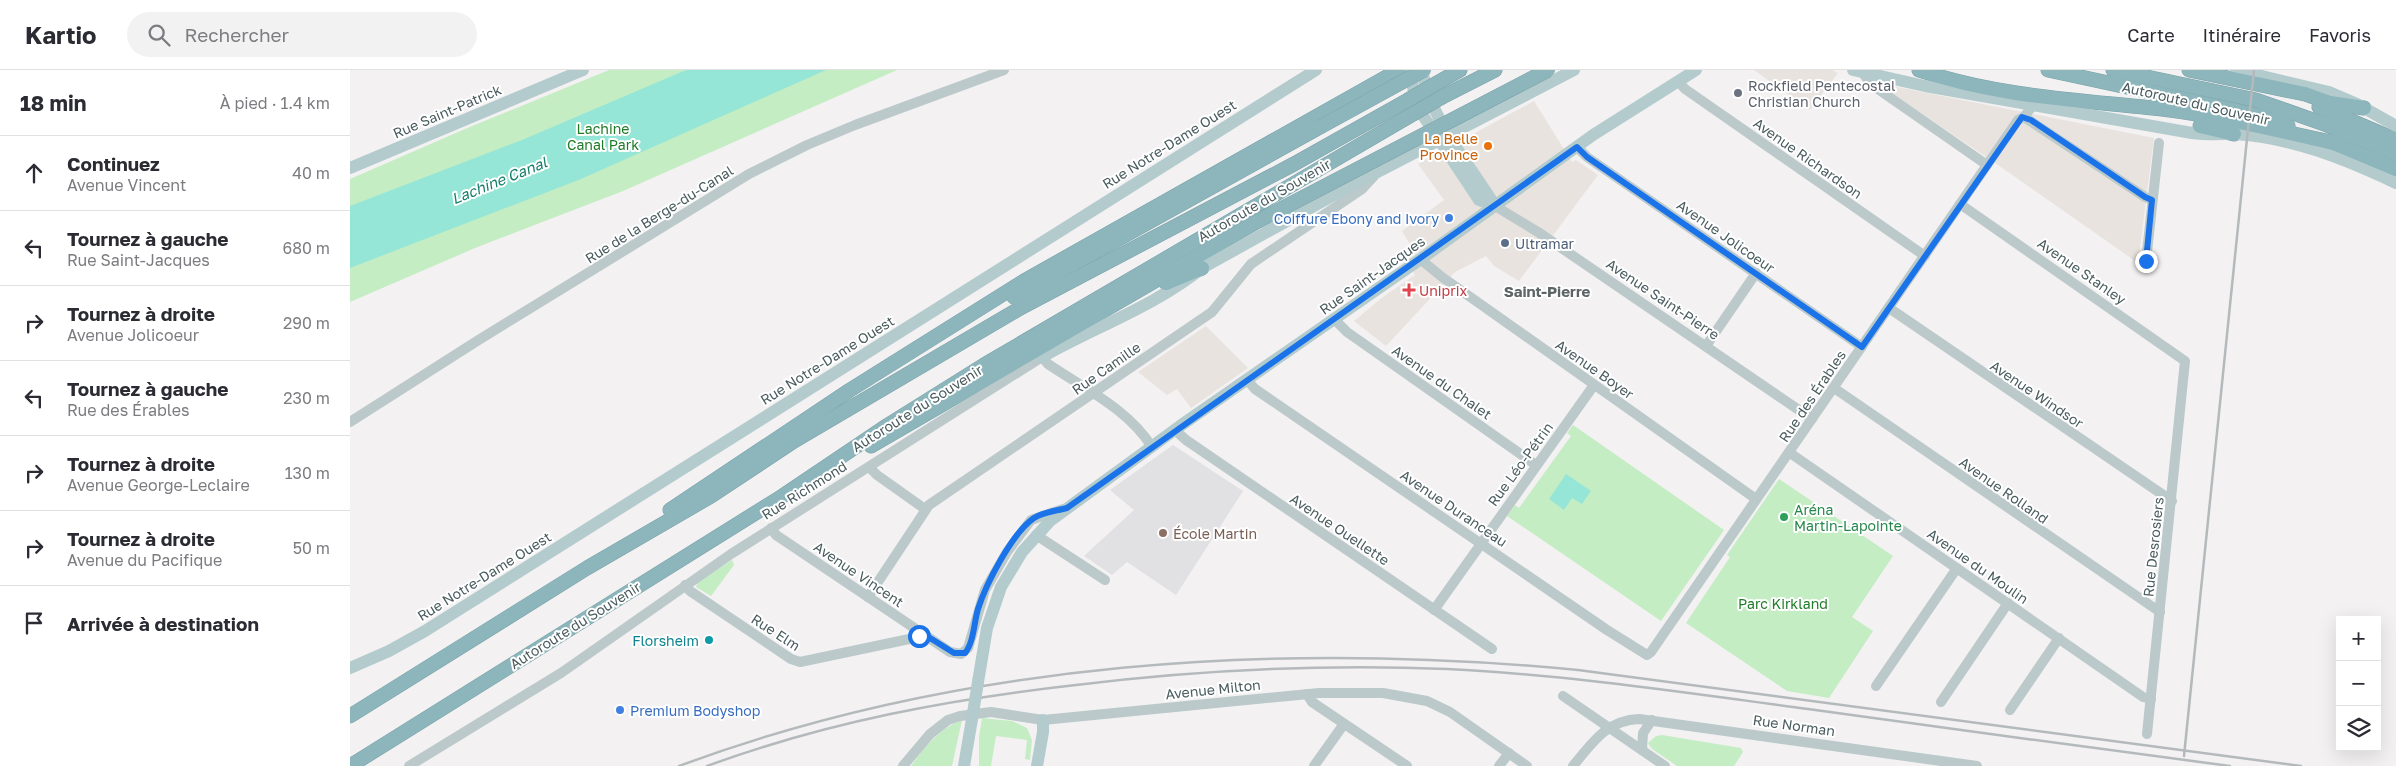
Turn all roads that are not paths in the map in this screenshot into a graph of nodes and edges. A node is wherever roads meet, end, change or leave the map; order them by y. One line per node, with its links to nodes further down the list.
1 (583, 70): 33 (main road, Rue Saint-Patrick)
2 (1004, 70): 58 (street, Rue de la Berge-du-Canal)
3 (1316, 70): 85 (main road, Rue Notre-Dame Ouest)
4 (1399, 70): 48 (highway)
5 (1410, 70): 26 (main road, Avenue Saint-Pierre)
6 (1423, 70): 26 (main road, Avenue Saint-Pierre); 48 (highway, bridge)
7 (1460, 70): 72 (highway, Autoroute du Souvenir, bridge)
8 (1495, 70): 64 (highway, Autoroute du Souvenir, bridge)
9 (1548, 70): 46 (highway, bridge)
10 (1574, 70): 26 (main road)
11 (1696, 70): 18 (main road, Rue Saint-Jacques)
12 (1919, 70): 20 (highway)
13 (2048, 70): 29 (highway, Autoroute du Souvenir)
14 (2113, 70): 31 (highway, Autoroute du Souvenir)
15 (2189, 70): 19 (highway)
16 (2236, 70): 22 (main road)
17 (1858, 71): 21 (main road); 32 (street)
18 (1678, 81): 30 (main road, Rue Saint-Jacques); 40 (street, Avenue Richardson)
19 (2264, 87): 22 (highway); 27 (highway)
20 (2092, 103): 25 (highway); 29 (highway)
21 (2032, 105): 23 (street, Rue des Érables); 25 (main road)
22 (2364, 108): 24 (main road)
23 (2024, 117): 32 (street, Rue des Érables); 37 (street)
24 (2396, 126)
25 (2234, 134): 36 (main road)
26 (1444, 138): 35 (main road); 39 (main road, Avenue Saint-Pierre)
27 (2396, 140)
28 (2159, 143): 37 (street)
29 (2338, 144): 34 (highway, Autoroute du Souvenir)
30 (1577, 147): 39 (main road, Rue Saint-Jacques); 44 (street, Avenue Jolicoeur)
31 (2396, 154)
32 (1987, 165): 38 (street, Rue des Érables)
33 (350, 168)
34 (2396, 169)
35 (1375, 174): 43 (main road); 56 (street, Rue Camille)
36 (2396, 182)
37 (2152, 200): 42 (street)
38 (1960, 204): 40 (street, Rue des Érables); 52 (street, Avenue Stanley)
39 (1495, 206): 41 (main road, Rue Saint-Jacques); 49 (street, Avenue Saint-Pierre)
40 (1925, 256): 45 (street, Rue des Érables)
41 (1420, 260): 47 (main road, Rue Saint-Jacques); 54 (street, Avenue Boyer)
42 (2146, 261)
43 (1202, 268): 46 (highway); 51 (main road)
44 (1756, 273): 49 (street); 50 (street, Avenue Jolicoeur)
45 (1889, 308): 50 (street, Rue des Érables); 66 (street, Avenue Windsor)
46 (1102, 312): 64 (highway)
47 (1334, 319): 53 (main road, Rue Saint-Jacques); 62 (street, Avenue du Chalet)
48 (923, 345): 72 (highway)
49 (1706, 346): 57 (street, Avenue Saint-Pierre)
50 (1862, 347): 55 (street, Rue des Érables)
51 (1042, 357): 56 (street); 63 (street, Rue Richmond)
52 (2186, 363): 66 (street, Rue Desrosiers)
53 (1247, 380): 59 (main road, Rue Saint-Jacques); 71 (street, Avenue Duranceau)
54 (1594, 384): 62 (street, Rue Léo-Pétrin); 65 (street, Avenue Boyer)
55 (1834, 388): 57 (street, Rue des Érables); 79 (street, Avenue Rolland)
56 (1093, 394): 60 (street); 68 (street, Rue Camille)
57 (1812, 419): 61 (street, Rue des Érables)
58 (350, 422)
59 (1175, 430): 60 (main road, Rue Saint-Jacques); 78 (street, Avenue Ouellette)
60 (1152, 447): 67 (main road, Rue Saint-Jacques)
61 (1790, 453): 65 (street, Rue des Érables); 73 (street, Avenue du Moulin)
62 (1536, 465): 71 (street, Rue Léo-Pétrin)
63 (869, 467): 68 (street); 69 (street, Rue Richmond)
64 (781, 497): 101 (highway, Autoroute du Souvenir)
65 (1756, 499): 84 (street, Rue des Érables)
66 (2172, 501): 79 (street, Rue Desrosiers)
67 (1067, 508): 70 (main road, Rue Saint-Jacques); 83 (street, Rue Saint-Jacques)
68 (925, 509): 76 (street, Rue Camille)
69 (770, 528): 75 (street, Rue Richmond); 76 (street, Avenue Vincent)
70 (1036, 535): 74 (street); 99 (main road, Rue Saint-Jacques, bridge)
71 (1480, 543): 78 (street, Rue Léo-Pétrin); 84 (street, Avenue Duranceau)
72 (587, 568): 92 (highway, Autoroute du Souvenir)
73 (1956, 568): 77 (street, Avenue du Moulin); 86 (street)
74 (1105, 580)
75 (684, 585): 80 (street, Rue Elm); 102 (street, Rue Richmond)
76 (868, 597): 80 (street, Avenue Vincent)
77 (2008, 603): 81 (street, Avenue du Moulin); 90 (street)
78 (1434, 610): 82 (street, Avenue Ouellette)
79 (2160, 612): 89 (street, Rue Desrosiers)
80 (922, 633): 83 (street, Avenue Vincent)
81 (2059, 638): 89 (street, Avenue du Moulin); 91 (street)
82 (1492, 649)
83 (961, 654)
84 (1649, 654)
85 (350, 668)
86 (1876, 686)
87 (1307, 694): 93 (street, Avenue Milton); 95 (street); 100 (street, Avenue Milton)
88 (1563, 696): 96 (street)
89 (2151, 699): 97 (street, Rue Desrosiers)
90 (1941, 702)
91 (2010, 710)
92 (350, 716)
93 (1043, 720): 103 (street, Avenue Milton); 106 (main road)
94 (1652, 720): 96 (street, Rue Norman); 98 (street); 113 (street, Rue Norman)
95 (1344, 724): 107 (street); 108 (street)
96 (1608, 728): 98 (street); 111 (street)
97 (2147, 734)
98 (1642, 750): 112 (street)
99 (967, 752): 104 (main road, Rue Saint-Jacques); 105 (main road)
100 (1509, 753): 109 (street); 110 (street, Avenue Milton)
101 (350, 766)
102 (409, 766)
103 (903, 766)
104 (964, 766)
105 (971, 766)
106 (1037, 766)
107 (1314, 766)
108 (1406, 766)
109 (1499, 766)
110 (1527, 766)
111 (1573, 766)
112 (1665, 766)
113 (1977, 766)

